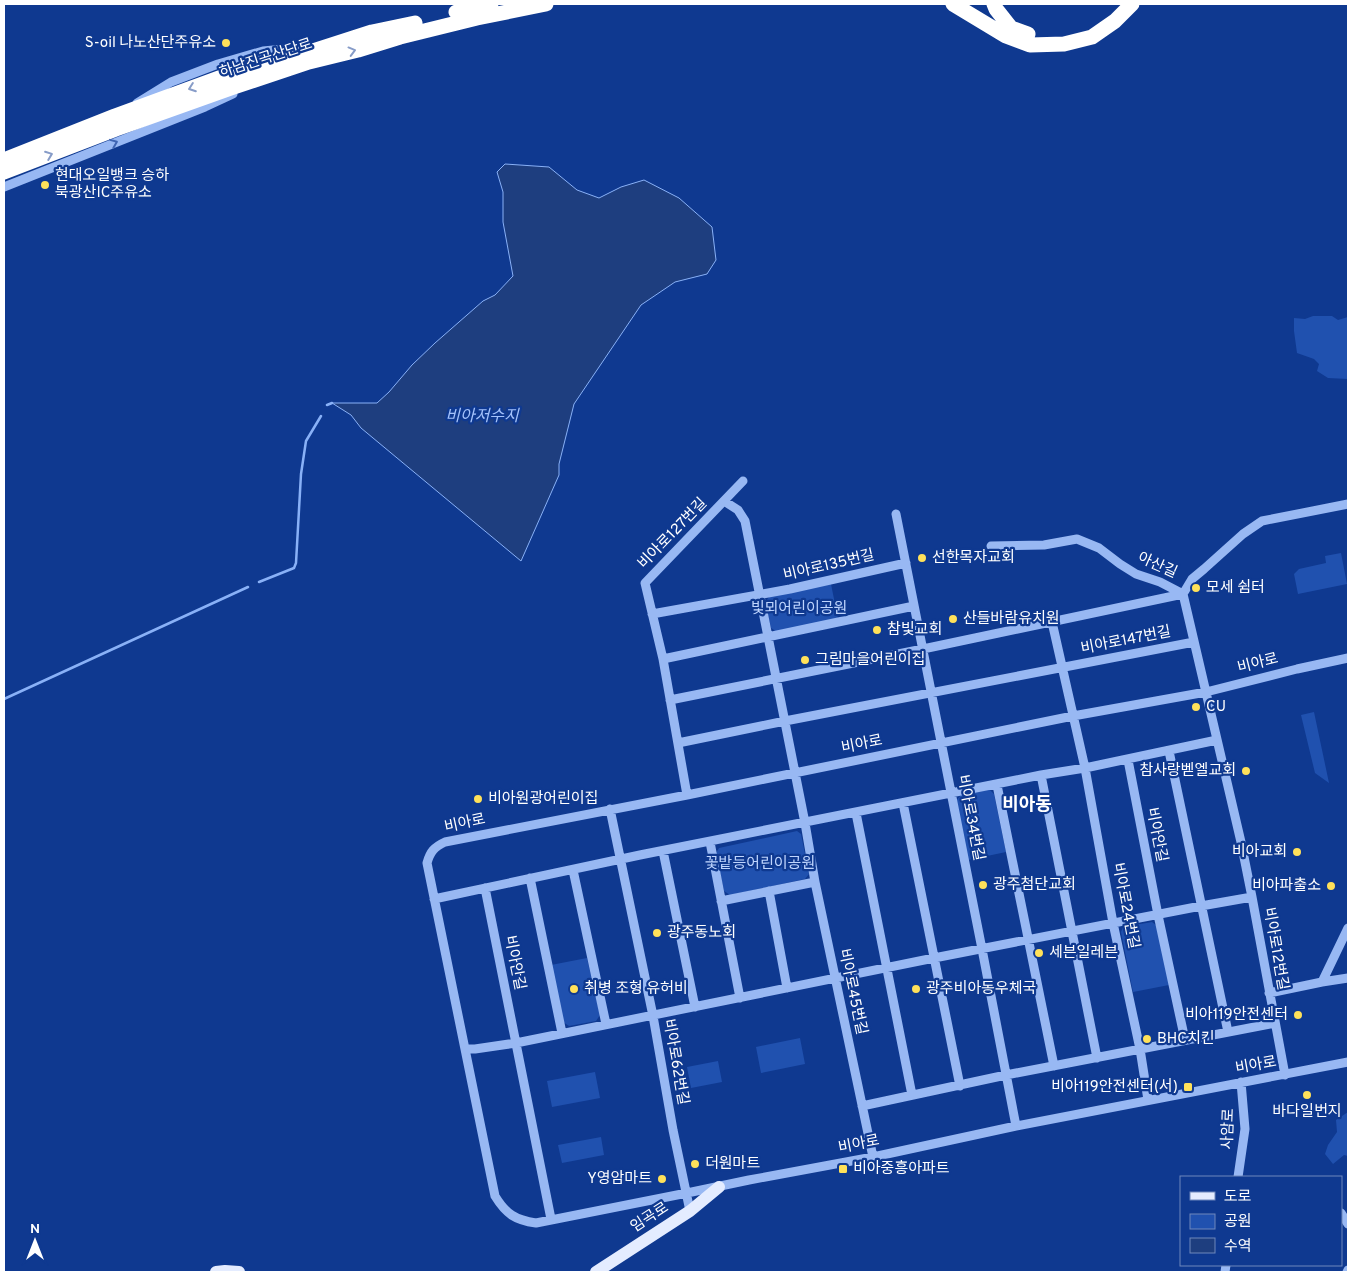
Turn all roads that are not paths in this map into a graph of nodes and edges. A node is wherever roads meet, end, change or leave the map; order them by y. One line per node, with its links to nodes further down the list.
1 (491, 4): 8 (highway, 하남진곡산단로, one-way to 8)
2 (546, 4): 7 (highway, 하남진곡산단로, one-way to 2)
3 (953, 4): 6 (highway)
4 (994, 4): 5 (highway)
5 (1121, 4)
6 (1132, 4)
7 (251, 81): 9 (highway, 하남진곡산단로, one-way to 7); 10 (street, one-way to 7)
8 (4, 160)
9 (4, 172)
10 (4, 188)
11 (744, 481): 12 (street, 비아로127번길)
12 (724, 501): 18 (street); 20 (street, 비아로127번길)
13 (1348, 504): 17 (street, 아산길)
14 (896, 514): 16 (street)
15 (991, 546): 17 (street, 아산길)
16 (906, 563): 18 (street, 비아로135번길); 19 (street)
17 (1183, 594): 21 (street); 23 (street, 비아로12번길)
18 (759, 595): 20 (street); 22 (street)
19 (914, 606): 22 (street); 24 (street)
20 (652, 614): 26 (street, 비아로127번길)
21 (1052, 622): 24 (street); 27 (street, 비아로147번길)
22 (768, 637): 26 (street); 28 (street)
23 (1194, 642): 27 (street, 비아로147번길); 30 (street, 비아로12번길)
24 (923, 649): 28 (street); 29 (street)
25 (1348, 658): 30 (street, 비아로)
26 (663, 659): 31 (street, 비아로127번길)
27 (1063, 668): 29 (street, 비아로147번길); 32 (street, 비아로147번길)
28 (777, 679): 31 (street); 33 (street)
29 (932, 692): 33 (street); 36 (street)
30 (1206, 692): 32 (street, 비아로); 34 (street, 비아로12번길)
31 (670, 700): 35 (street, 비아로127번길)
32 (1073, 716): 36 (street, 비아로); 39 (street, 비아로24번길)
33 (785, 721): 35 (street); 40 (street)
34 (1217, 740): 37 (street); 57 (street, 비아로12번길)
35 (678, 743): 44 (street, 비아로127번길)
36 (941, 743): 40 (street, 비아로); 43 (street, 비아로34번길)
37 (1169, 751): 38 (street); 60 (street, 비아안길)
38 (1128, 760): 39 (street); 61 (street, 비아안길)
39 (1085, 768): 41 (street); 62 (street, 비아로24번길)
40 (795, 772): 44 (street, 비아로); 48 (street, 비아로45번길)
41 (1041, 775): 42 (street); 64 (street)
42 (997, 785): 43 (street); 65 (street)
43 (951, 794): 45 (street); 66 (street, 비아로34번길)
44 (687, 795): 46 (street, 비아로)
45 (903, 803): 47 (street); 67 (street)
46 (610, 809): 51 (street, 비아로62번길); 58 (street, 비아로)
47 (856, 813): 48 (street); 68 (street)
48 (805, 823): 49 (street); 54 (street, 비아로45번길)
49 (710, 842): 50 (street); 59 (street)
50 (663, 851): 51 (street); 75 (street)
51 (620, 860): 52 (street); 76 (street, 비아로62번길)
52 (573, 870): 53 (street); 78 (street)
53 (530, 878): 55 (street); 80 (street)
54 (815, 882): 56 (street); 69 (street, 비아로45번길)
55 (485, 888): 58 (street); 82 (street, 비아안길)
56 (769, 892): 59 (street); 72 (street)
57 (1252, 897): 60 (street); 73 (street, 비아로12번길)
58 (434, 898): 83 (street, 비아로)
59 (721, 901): 74 (street)
60 (1200, 906): 61 (street); 79 (street, 비아안길)
61 (1158, 915): 62 (street); 81 (street, 비아안길)
62 (1114, 923): 64 (street); 84 (street, 비아로24번길)
63 (1348, 928): 71 (street)
64 (1071, 932): 65 (street); 85 (street)
65 (1028, 940): 66 (street); 87 (street)
66 (982, 949): 67 (street); 89 (street, 비아로34번길)
67 (934, 958): 68 (street); 91 (street)
68 (887, 967): 69 (street); 92 (street)
69 (835, 978): 72 (street); 94 (street, 비아로45번길)
70 (1348, 978): 71 (street)
71 (1322, 982): 73 (street)
72 (787, 988): 74 (street)
73 (1269, 993): 77 (street, 비아로12번길)
74 (740, 998): 75 (street)
75 (695, 1006): 76 (street)
76 (653, 1016): 78 (street); 99 (street, 비아로62번길)
77 (1275, 1023): 79 (street); 88 (street, 비아로12번길)
78 (606, 1024): 80 (street)
79 (1228, 1032): 81 (street)
80 (562, 1033): 82 (street)
81 (1185, 1040): 84 (street)
82 (516, 1043): 83 (street); 101 (street)
83 (465, 1049): 101 (street, 비아로)
84 (1140, 1049): 85 (street); 93 (street, 비아로24번길)
85 (1096, 1058): 87 (street)
86 (1348, 1062): 88 (street, 비아로)
87 (1054, 1066): 89 (street)
88 (1285, 1075): 90 (street, 비아로)
89 (1006, 1076): 91 (street); 95 (street, 비아로34번길)
90 (1241, 1082): 93 (street, 비아로); 97 (street, 사암로)
91 (960, 1086): 92 (street)
92 (912, 1095): 94 (street)
93 (1148, 1100): 95 (street, 비아로)
94 (862, 1106): 96 (street, 비아로45번길)
95 (1016, 1126): 96 (street, 비아로)
96 (873, 1157): 98 (street, 비아로)
97 (1238, 1176)
98 (719, 1187): 99 (street, 비아로); 100 (main road, 임곡로)
99 (687, 1194): 100 (street, 비아로62번길); 101 (street, 비아로)
100 (690, 1211): 104 (main road, 임곡로)
101 (551, 1219)
102 (216, 1272): 103 (main road)
103 (239, 1272)
104 (596, 1272)

